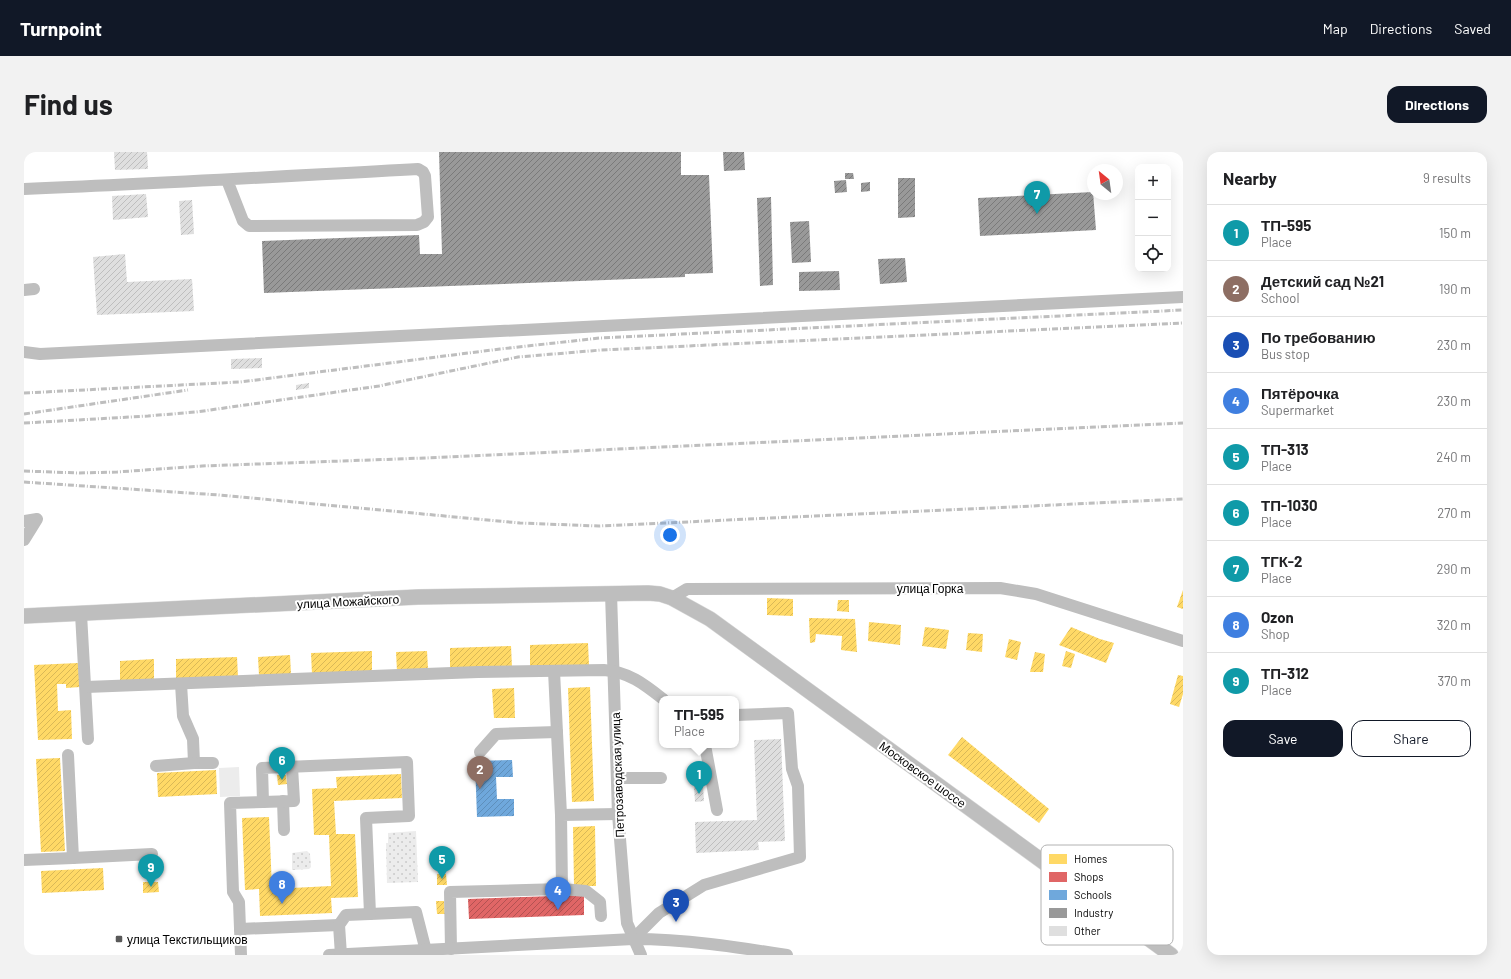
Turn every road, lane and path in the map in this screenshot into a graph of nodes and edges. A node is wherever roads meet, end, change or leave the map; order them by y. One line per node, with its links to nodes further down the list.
1 (227, 180): 1 (street); 2 (street)
2 (24, 189)
3 (1183, 297): 4 (street)
4 (24, 352)
5 (24, 521): 6 (street)
6 (24, 540)
7 (611, 593): 8 (main road, улица Можайского); 9 (main road, улица Можайского); 12 (street, Петрозаводская улица)
8 (672, 598): 11 (street, улица Горка); 38 (main road, Московское шоссе)
9 (82, 614): 10 (main road, улица Можайского); 15 (street)
10 (24, 616)
11 (1183, 641)
12 (613, 670): 13 (street); 16 (street); 27 (street, Петрозаводская улица)
13 (554, 671): 14 (street); 18 (street)
14 (181, 684): 15 (street); 23 (street)
15 (86, 687): 19 (street)
16 (659, 696)
17 (739, 715): 44 (street)
18 (557, 732): 21 (street); 33 (street)
19 (88, 738)
20 (706, 748): 31 (street)
21 (480, 752)
22 (68, 755): 36 (street)
23 (194, 763): 24 (street); 25 (street)
24 (212, 763)
25 (156, 766)
26 (292, 767): 29 (street); 30 (street); 40 (street)
27 (617, 778): 28 (street); 32 (street, Петрозаводская улица)
28 (661, 778)
29 (283, 801): 30 (street); 34 (street)
30 (263, 802): 43 (street)
31 (717, 810)
32 (618, 814): 33 (street); 44 (street, Петрозаводская улица)
33 (561, 815): 39 (street)
34 (284, 830)
35 (152, 854): 36 (street)
36 (73, 858): 37 (street)
37 (24, 860)
38 (1041, 860)
39 (562, 889): 41 (street); 46 (street)
40 (370, 914): 42 (street); 47 (street)
41 (601, 916)
42 (340, 925): 43 (street); 51 (street)
43 (240, 929): 48 (street)
44 (633, 939): 46 (street); 52 (street, Петрозаводская улица); 53 (street)
45 (1157, 945): 54 (main road, Московское шоссе)
46 (451, 949): 47 (street)
47 (426, 953): 51 (street)
48 (241, 955)
49 (329, 955): 50 (street)
50 (334, 955): 51 (street)
51 (341, 955)
52 (641, 955)
53 (787, 955)
54 (1171, 955)

